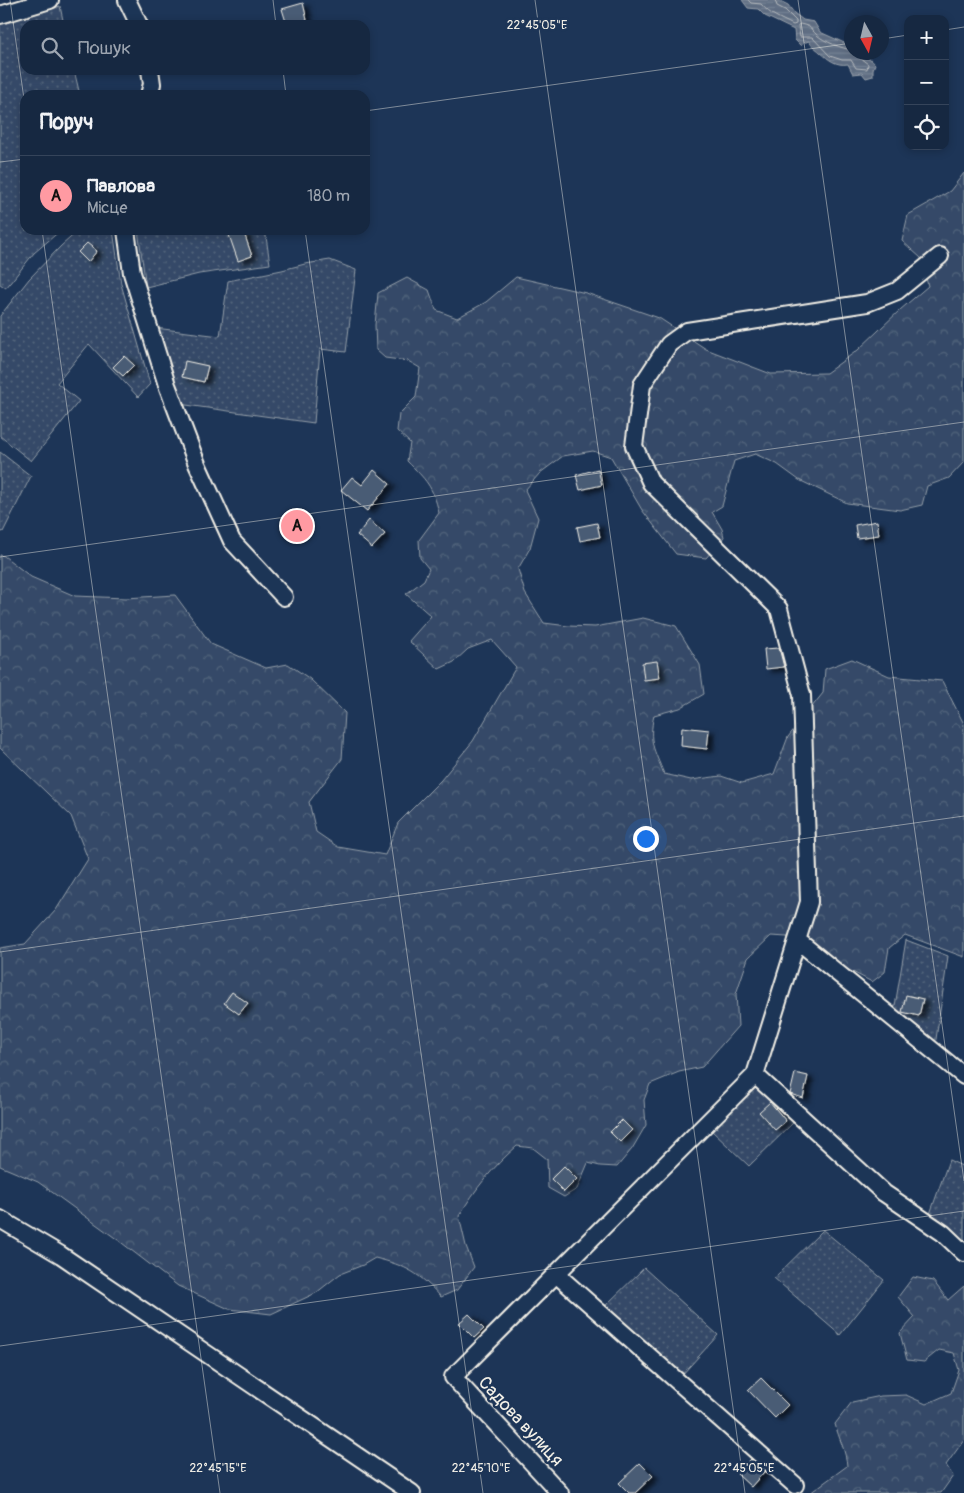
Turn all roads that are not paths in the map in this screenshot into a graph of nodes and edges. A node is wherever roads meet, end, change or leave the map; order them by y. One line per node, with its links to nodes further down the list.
1 (50, 0): 3 (street)
2 (127, 0): 4 (street)
3 (0, 15)
4 (137, 20)
5 (151, 75): 6 (street)
6 (150, 90)
7 (127, 235): 9 (street)
8 (940, 256): 10 (street)
9 (284, 597)
10 (797, 940): 11 (street); 12 (street)
11 (755, 1075): 14 (street); 15 (street)
12 (964, 1076)
13 (0, 1219): 17 (street)
14 (964, 1253)
15 (556, 1274): 16 (street); 18 (street, Садова вулиця)
16 (795, 1485)
17 (412, 1493)
18 (560, 1493)

